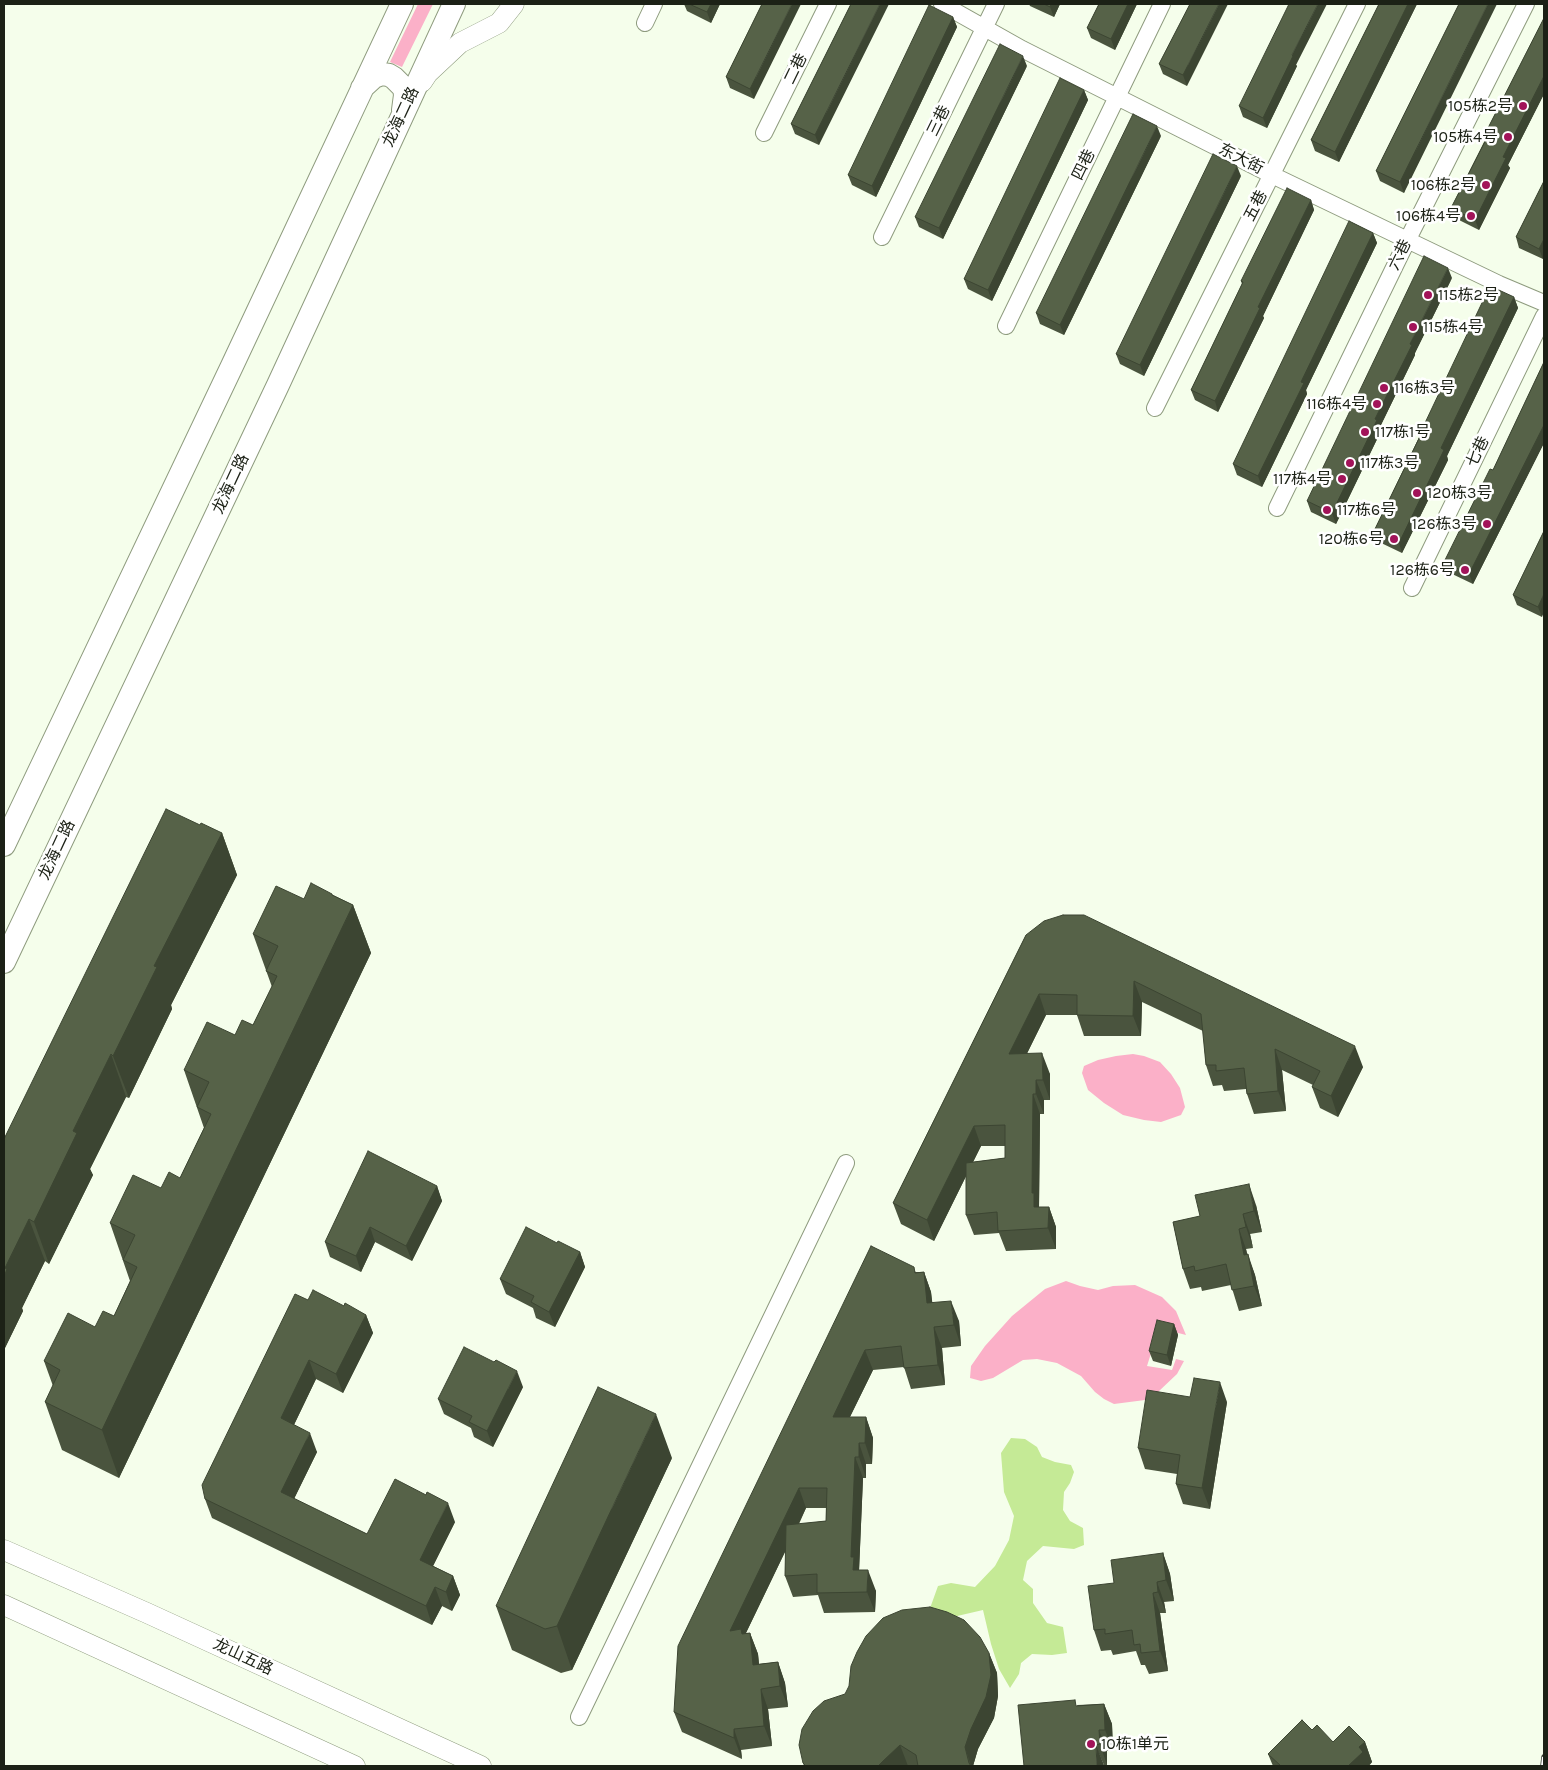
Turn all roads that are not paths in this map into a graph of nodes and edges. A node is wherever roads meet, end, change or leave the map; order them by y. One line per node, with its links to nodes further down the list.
1 (386, 4): 14 (main road)
2 (402, 4): 14 (main road)
3 (454, 4): 16 (main road, 龙海二路)
4 (654, 4): 12 (street)
5 (828, 4): 17 (street, 二巷)
6 (942, 4): 13 (street, 东大街)
7 (996, 4): 13 (street, 三巷)
8 (1162, 4): 15 (street, 四巷)
9 (1357, 4): 18 (street, 五巷)
10 (1526, 4): 20 (street, 六巷)
11 (508, 6): 16 (street)
12 (645, 23)
13 (985, 28): 15 (street, 东大街); 19 (street, 三巷)
14 (362, 88): 16 (main road); 27 (main road)
15 (1117, 96): 18 (street, 东大街); 23 (street, 四巷)
16 (402, 114): 28 (main road, 龙海二路)
17 (764, 133)
18 (1272, 175): 20 (street, 东大街); 24 (street, 五巷)
19 (882, 237)
20 (1408, 239): 21 (street, 东大街); 25 (street, 六巷)
21 (1544, 304)
22 (1544, 316): 26 (street, 七巷)
23 (1006, 326)
24 (1155, 408)
25 (1277, 508)
26 (1412, 588)
27 (4, 845)
28 (4, 962)
29 (846, 1163): 32 (street)
30 (4, 1550): 34 (street, 龙山五路)
31 (4, 1605): 33 (street)
32 (578, 1717)
33 (354, 1766)
34 (481, 1766)

